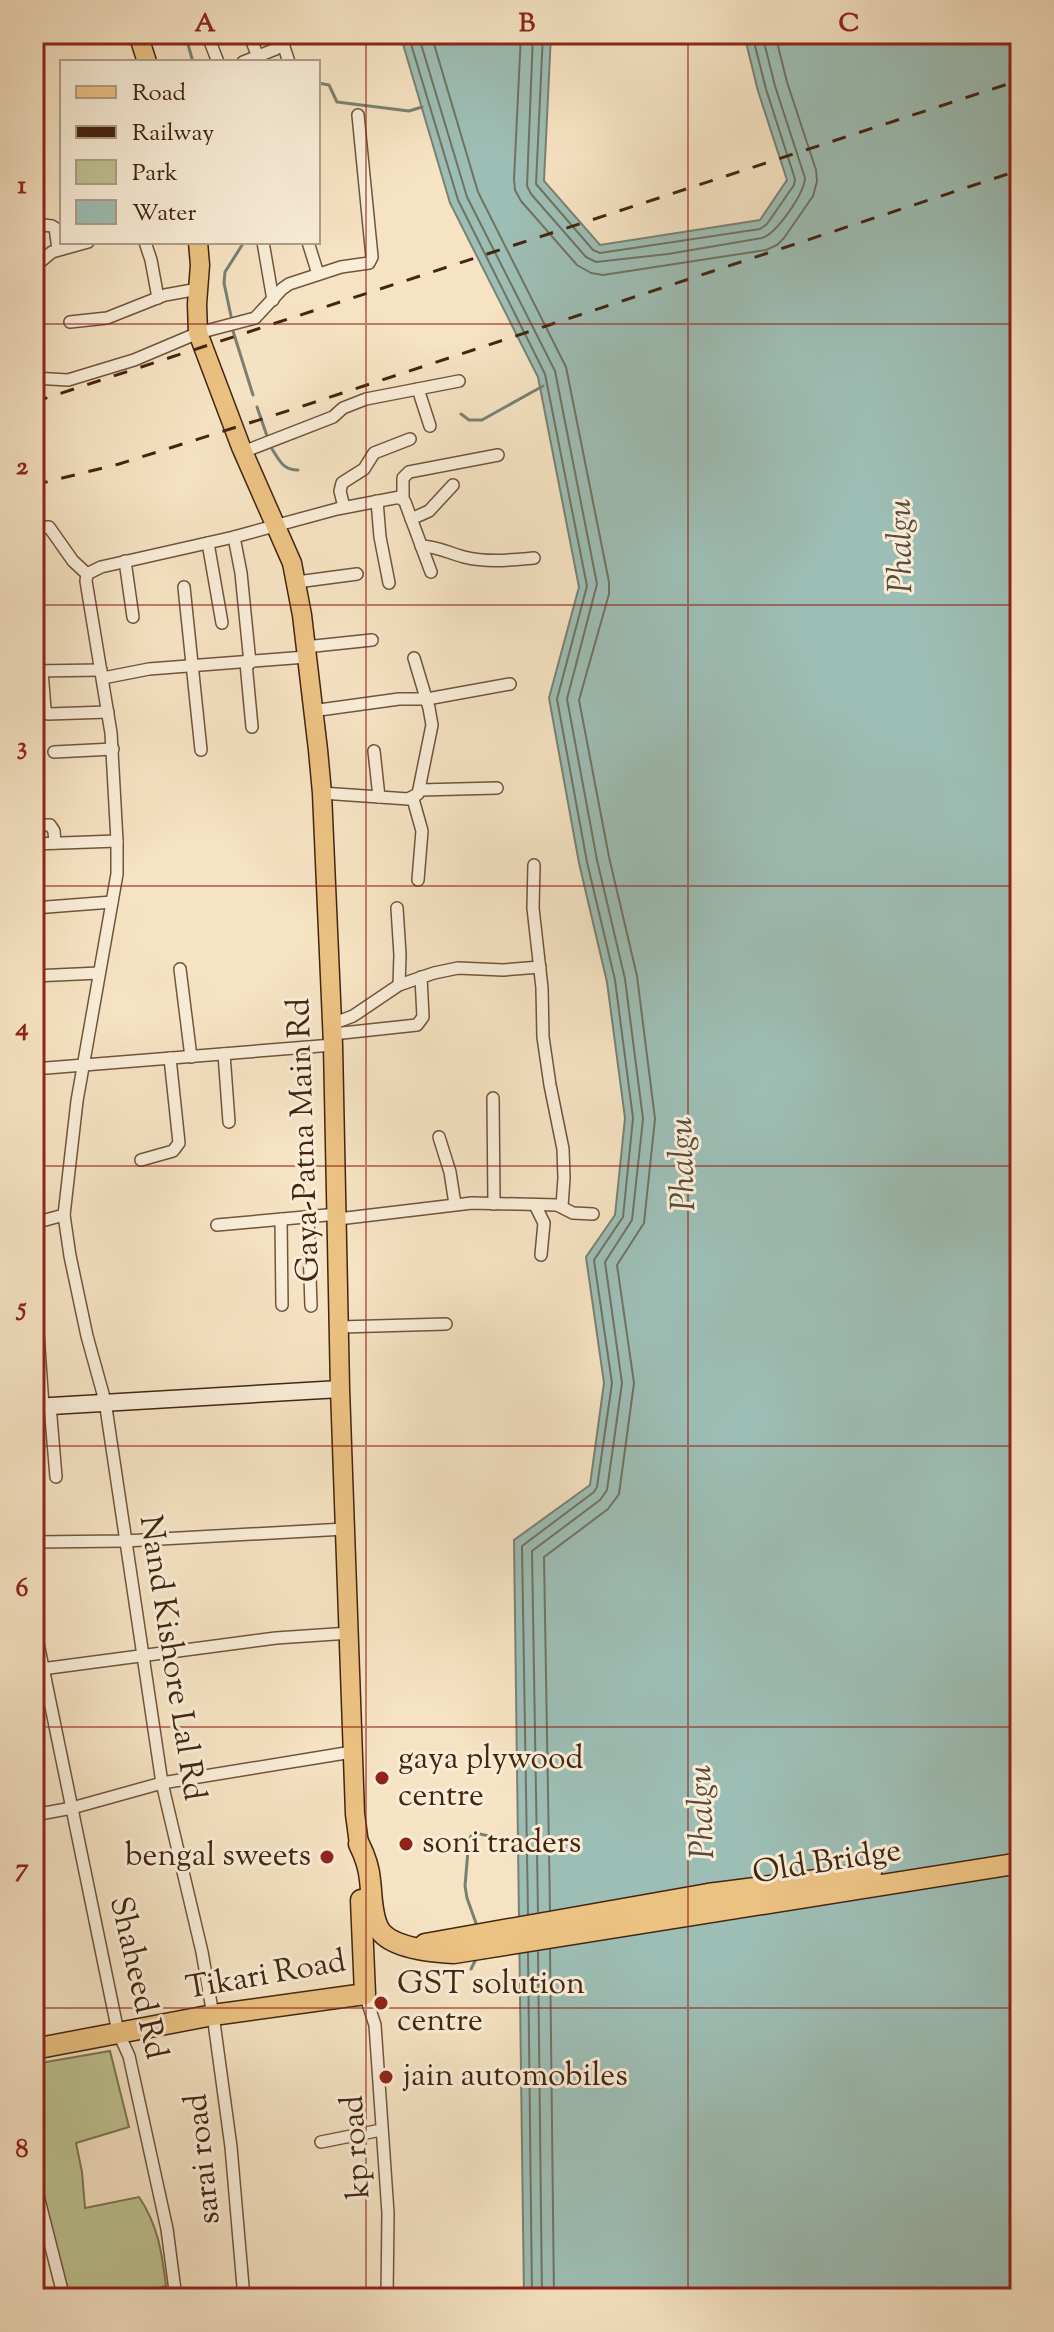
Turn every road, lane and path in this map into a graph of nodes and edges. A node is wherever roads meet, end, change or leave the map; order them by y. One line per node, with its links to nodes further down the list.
1 (138, 34): 6 (main road)
2 (207, 34): 7 (street)
3 (249, 34): 5 (street)
4 (282, 36): 5 (street); 8 (street)
5 (259, 59)
6 (146, 60)
7 (217, 60)
8 (288, 60)
9 (358, 115): 18 (street)
10 (34, 224): 16 (street)
11 (79, 244): 16 (street)
12 (146, 244): 20 (street)
13 (198, 244): 19 (main road)
14 (263, 244): 21 (street)
15 (309, 244): 18 (street)
16 (58, 249): 17 (street)
17 (34, 267)
18 (318, 274): 21 (street)
19 (198, 289): 20 (street); 23 (main road)
20 (158, 298): 22 (street)
21 (273, 300): 23 (street)
22 (70, 322)
23 (199, 338): 24 (street); 29 (main road, Gaya-Patna Main Rd)
24 (34, 378)
25 (459, 381): 26 (street)
26 (418, 389): 27 (street); 29 (street)
27 (430, 426)
28 (410, 439): 34 (street)
29 (242, 449): 36 (main road, Gaya-Patna Main Rd)
30 (498, 455): 32 (street)
31 (453, 485): 35 (street)
32 (403, 498): 33 (street); 35 (street)
33 (377, 501): 34 (street); 47 (street)
34 (344, 507): 36 (street)
35 (411, 519): 40 (street)
36 (277, 526): 38 (street); 46 (main road, Gaya-Patna Main Rd)
37 (34, 528): 44 (street)
38 (234, 537): 39 (street); 54 (street)
39 (208, 543): 42 (street); 50 (street)
40 (421, 546): 41 (street); 43 (street)
41 (534, 558)
42 (125, 561): 44 (street); 49 (street)
43 (431, 572)
44 (87, 574): 57 (street, Nand Kishore Lal Rd)
45 (357, 574): 46 (street)
46 (297, 582): 52 (main road, Gaya-Patna Main Rd)
47 (389, 583)
48 (184, 587): 55 (street)
49 (133, 617)
50 (222, 623)
51 (372, 640): 52 (street)
52 (306, 652): 54 (street); 60 (main road, Gaya-Patna Main Rd)
53 (414, 658): 59 (street)
54 (248, 663): 55 (street); 62 (street)
55 (193, 666): 57 (street); 64 (street)
56 (38, 671): 57 (street); 61 (street)
57 (102, 674): 61 (street, Nand Kishore Lal Rd)
58 (510, 684): 59 (street)
59 (427, 699): 60 (street); 69 (street)
60 (312, 711): 68 (main road, Gaya-Patna Main Rd)
61 (108, 712): 63 (street, Nand Kishore Lal Rd)
62 (252, 727)
63 (113, 749): 66 (street); 72 (street, Nand Kishore Lal Rd)
64 (201, 750)
65 (374, 751): 70 (street)
66 (54, 752)
67 (497, 788): 69 (street)
68 (322, 793): 70 (street); 86 (main road, Gaya-Patna Main Rd)
69 (416, 794): 70 (street); 76 (street)
70 (379, 797)
71 (34, 825): 73 (street)
72 (117, 841): 73 (street); 77 (street, Nand Kishore Lal Rd)
73 (55, 843): 74 (street)
74 (34, 844)
75 (534, 865): 80 (street)
76 (418, 880)
77 (112, 902): 78 (street); 82 (street, Nand Kishore Lal Rd)
78 (34, 908)
79 (397, 908): 85 (street)
80 (540, 967): 84 (street); 99 (street)
81 (180, 969): 88 (street)
82 (99, 973): 83 (street); 90 (street, Nand Kishore Lal Rd)
83 (34, 976)
84 (421, 977): 85 (street); 86 (street)
85 (399, 985): 86 (street)
86 (333, 1034): 87 (street); 102 (main road, Gaya-Patna Main Rd)
87 (224, 1054): 88 (street); 93 (street)
88 (191, 1057): 89 (street)
89 (170, 1058): 90 (street); 95 (street)
90 (83, 1065): 91 (street); 101 (street, Nand Kishore Lal Rd)
91 (34, 1069)
92 (493, 1098): 97 (street)
93 (229, 1122)
94 (439, 1137): 96 (street)
95 (141, 1160)
96 (455, 1204): 97 (street); 102 (street)
97 (494, 1204): 98 (street)
98 (535, 1205): 99 (street); 107 (street)
99 (562, 1206): 100 (street)
100 (593, 1214)
101 (64, 1215): 105 (street); 114 (street, Nand Kishore Lal Rd)
102 (338, 1216): 103 (street); 112 (main road, Gaya-Patna Main Rd)
103 (308, 1217): 104 (street); 110 (street)
104 (281, 1219): 106 (street); 109 (street)
105 (34, 1223)
106 (217, 1225)
107 (541, 1255)
108 (36, 1304): 115 (street)
109 (282, 1305)
110 (311, 1306)
111 (446, 1324): 112 (street)
112 (340, 1327): 113 (main road, Gaya-Patna Main Rd)
113 (340, 1389): 114 (street); 117 (main road, Gaya-Patna Main Rd)
114 (105, 1401): 115 (street); 118 (street, Nand Kishore Lal Rd)
115 (42, 1406): 116 (street)
116 (56, 1477)
117 (345, 1529): 118 (street); 121 (main road, Gaya-Patna Main Rd)
118 (125, 1541): 119 (street); 122 (street, Nand Kishore Lal Rd)
119 (34, 1542)
120 (34, 1624): 123 (street, Shaheed Rd)
121 (350, 1633): 122 (street); 124 (main road, Gaya-Patna Main Rd)
122 (142, 1656): 123 (street); 125 (street, Nand Kishore Lal Rd)
123 (39, 1670): 126 (street, Shaheed Rd)
124 (352, 1752): 125 (street); 128 (main road, Gaya-Patna Main Rd)
125 (162, 1783): 126 (street); 133 (street, Nand Kishore Lal Rd)
126 (72, 1808): 127 (street); 134 (street, Shaheed Rd)
127 (34, 1815)
128 (359, 1844): 131 (highway); 132 (highway, Tikari Road)
129 (1020, 1850): 131 (highway)
130 (1020, 1863): 131 (highway, Old Bridge)
131 (453, 1946)
132 (365, 1994): 133 (highway, Tikari Road); 136 (street, kp road)
133 (213, 2015): 134 (highway, Tikari Road); 141 (street, sarai road)
134 (118, 2032): 135 (highway, Tikari Road); 140 (street, Shaheed Rd)
135 (34, 2049)
136 (381, 2130): 137 (street); 142 (street, kp road)
137 (321, 2142)
138 (34, 2180): 139 (street)
139 (64, 2298)
140 (176, 2298)
141 (244, 2298)
142 (387, 2298)

